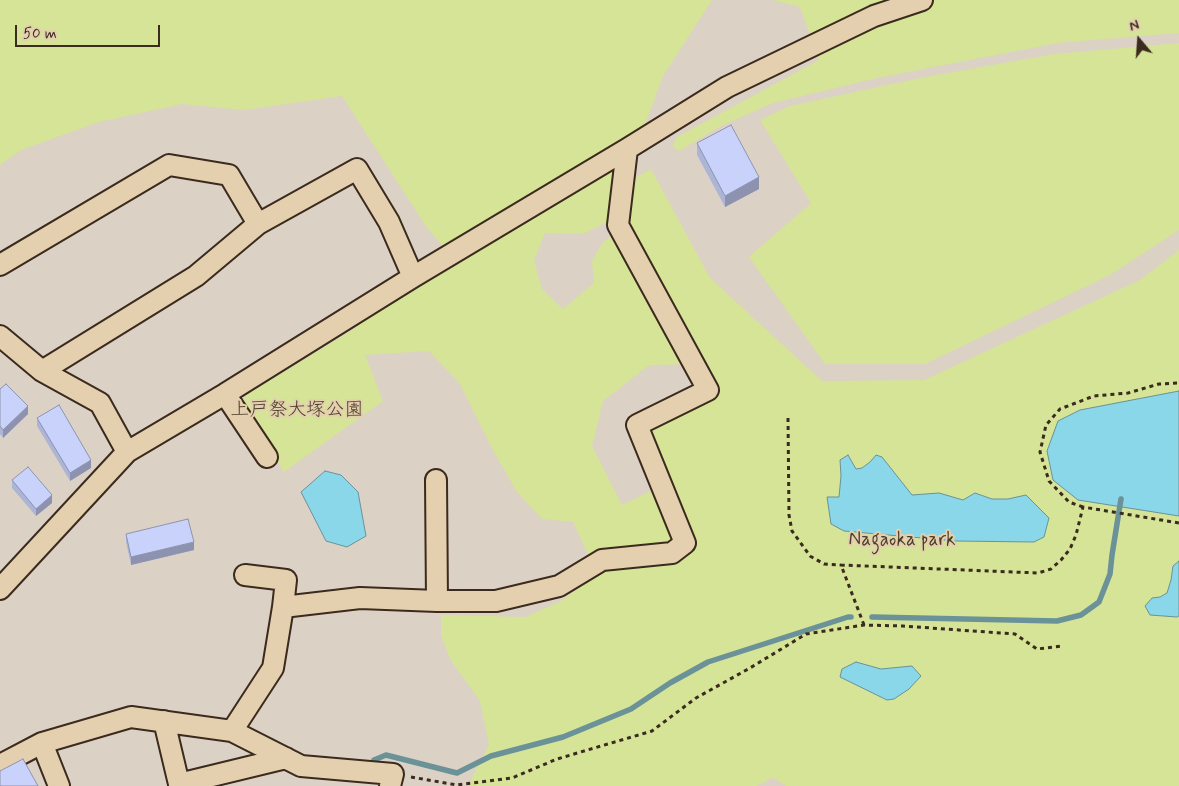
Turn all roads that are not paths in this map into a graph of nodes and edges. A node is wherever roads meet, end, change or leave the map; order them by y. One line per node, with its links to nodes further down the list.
1 (922, 0): 2 (street)
2 (627, 149): 5 (street); 14 (street)
3 (258, 224): 4 (street); 5 (street); 7 (street)
4 (0, 265)
5 (413, 277): 8 (street)
6 (0, 336): 7 (street)
7 (42, 371): 9 (street)
8 (225, 394): 9 (street); 10 (street)
9 (127, 452): 13 (street)
10 (266, 457)
11 (436, 480): 14 (street)
12 (245, 575): 15 (street)
13 (0, 589)
14 (437, 601): 15 (street)
15 (283, 607): 17 (street)
16 (164, 721): 17 (street); 18 (street); 19 (street)
17 (232, 731): 19 (street)
18 (42, 743): 20 (street); 22 (street)
19 (286, 758): 21 (street)
20 (0, 765)
21 (392, 780)
22 (59, 786)

